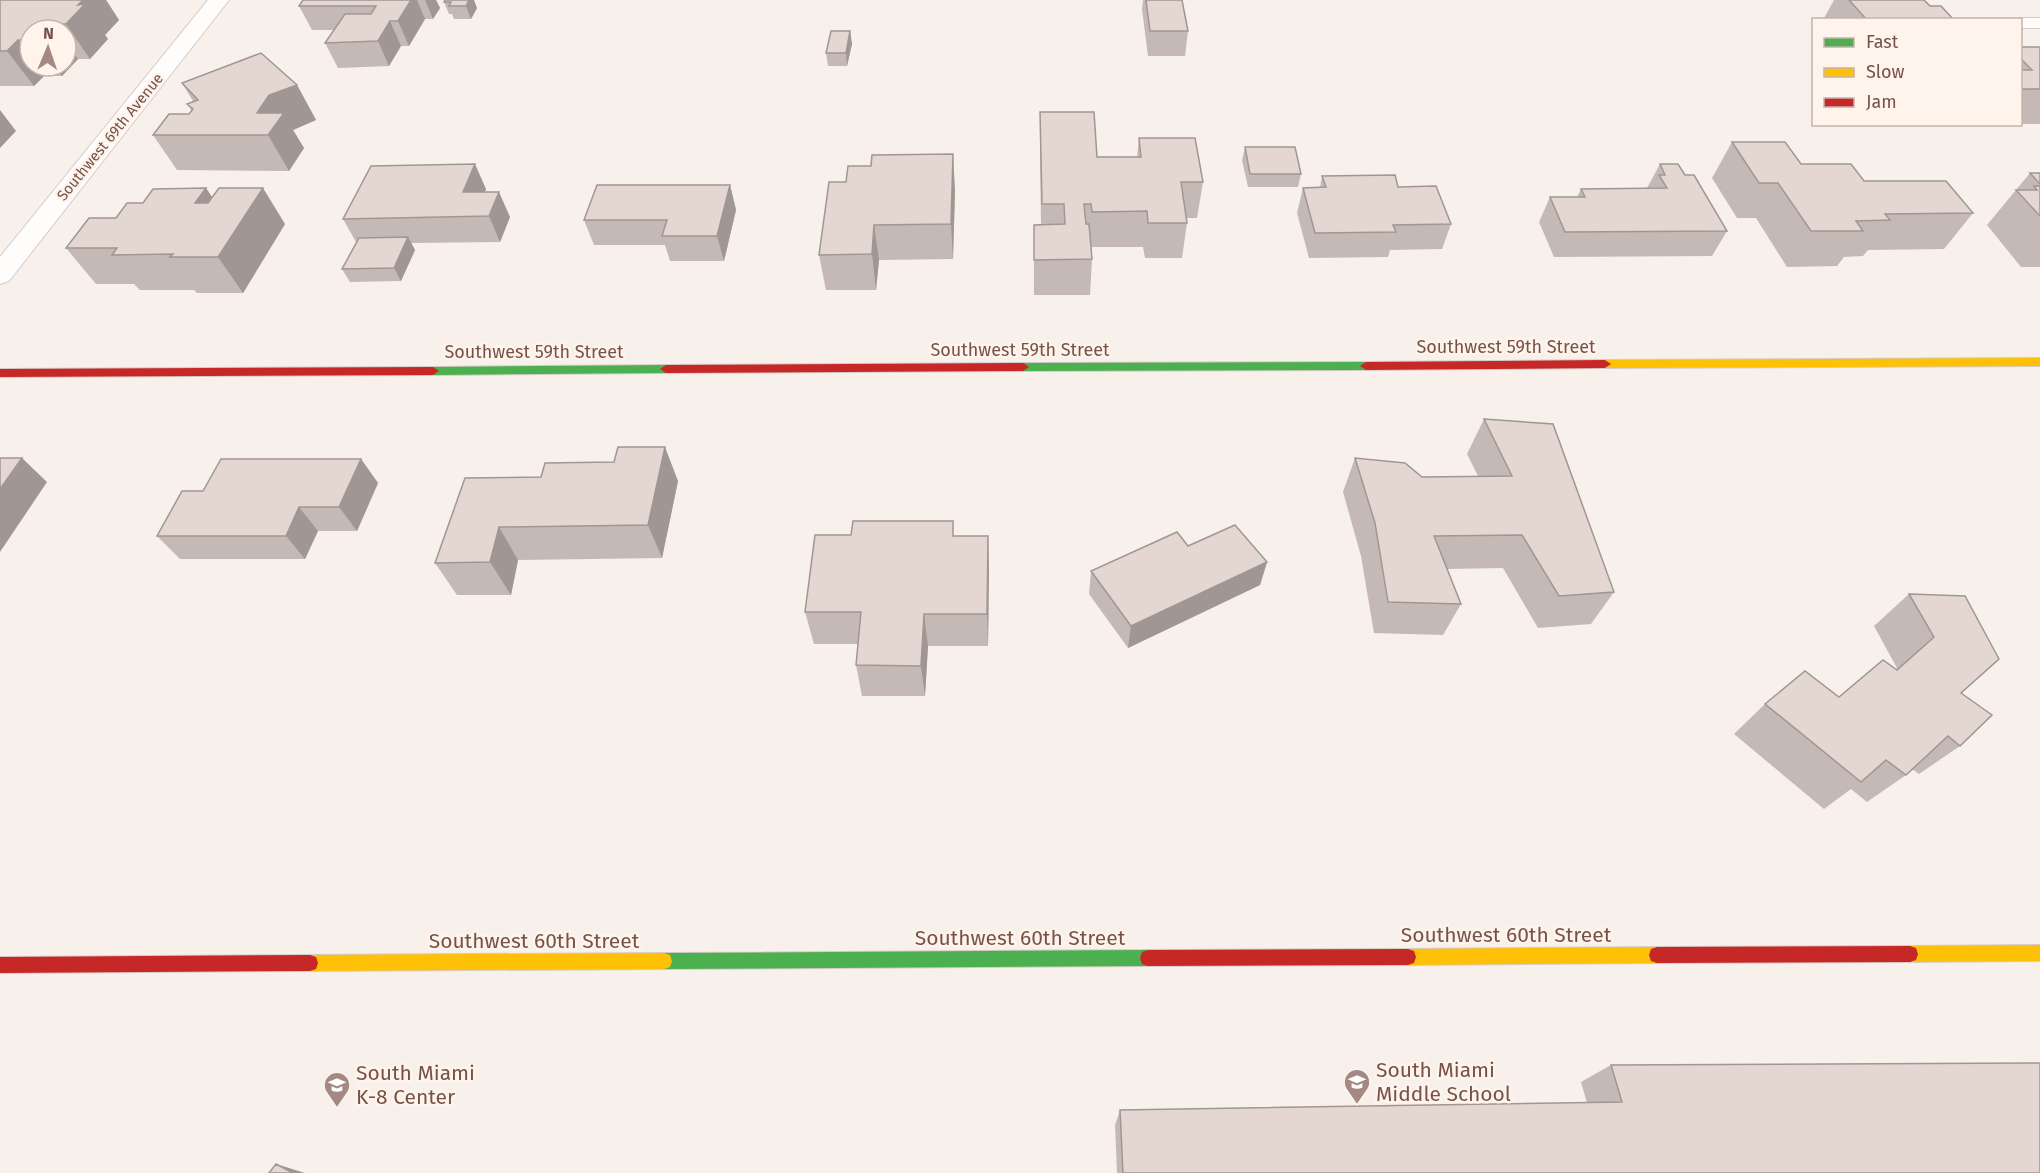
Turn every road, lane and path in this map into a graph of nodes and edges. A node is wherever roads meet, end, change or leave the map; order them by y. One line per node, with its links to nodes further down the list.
1 (219, 0): 4 (street, Southwest 69th Avenue)
2 (2022, 23): 3 (lane)
3 (2040, 23)
4 (0, 275)
5 (2040, 362): 6 (street, Southwest 59th Street)
6 (0, 373)
7 (2040, 953): 8 (street, Southwest 60th Street)
8 (0, 965)

